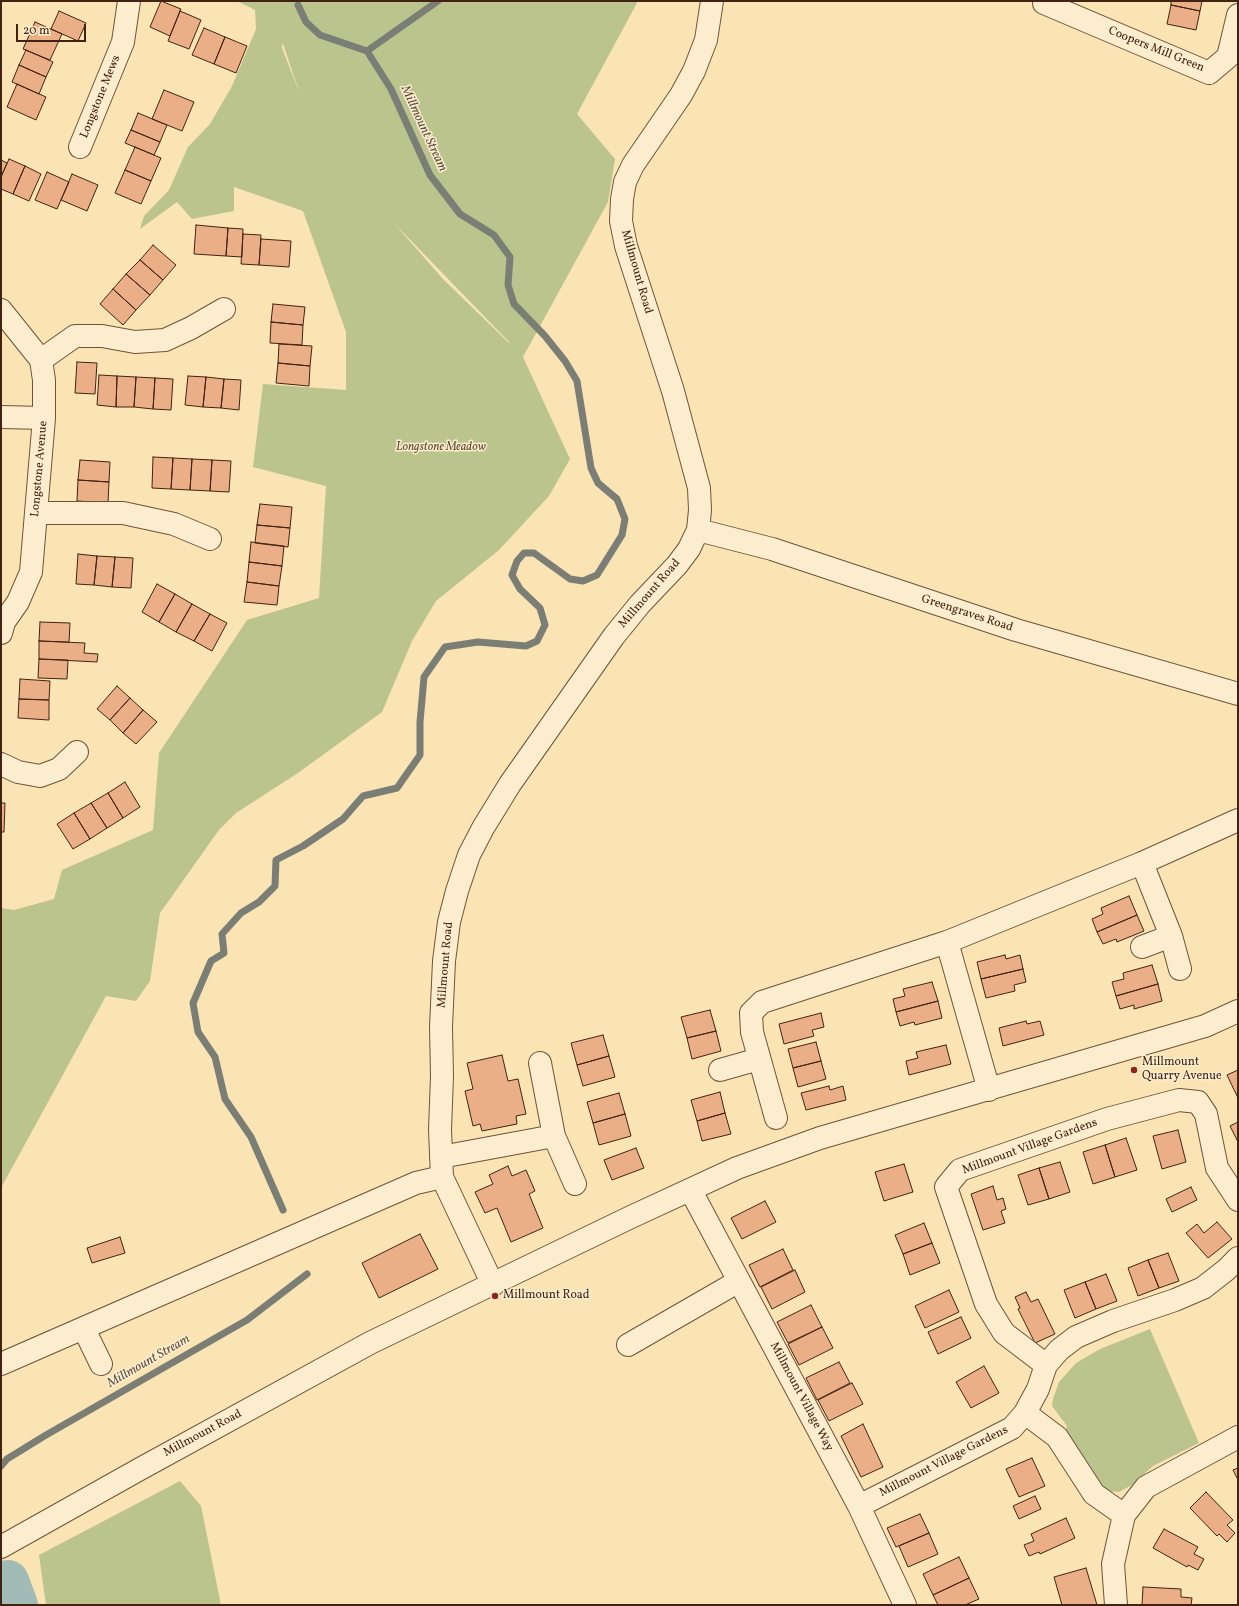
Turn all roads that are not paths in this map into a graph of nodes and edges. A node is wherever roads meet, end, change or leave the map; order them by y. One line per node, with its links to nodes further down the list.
1 (129, 1): 5 (street, Longstone Mews)
2 (712, 1): 12 (street, Millmount Road)
3 (1044, 1): 4 (street, Coopers Mill Green)
4 (1238, 15)
5 (80, 147)
6 (224, 309): 8 (street)
7 (1, 310): 8 (street)
8 (41, 360): 10 (street, Longstone Avenue)
9 (1, 417): 10 (street)
10 (44, 418): 11 (street, Longstone Avenue)
11 (36, 513): 13 (street); 14 (street, Longstone Avenue)
12 (698, 530): 15 (street, Greengraves Road); 31 (street, Millmount Road)
13 (210, 539)
14 (2, 626)
15 (1238, 694)
16 (77, 752): 17 (street)
17 (1, 764)
18 (1238, 820): 19 (street)
19 (1142, 864): 20 (street); 21 (street)
20 (1171, 936): 22 (street); 23 (street)
21 (947, 942): 25 (street); 28 (street)
22 (1142, 947)
23 (1180, 969)
24 (1238, 1011): 28 (street, Millmount Road)
25 (759, 1059): 27 (street); 29 (street)
26 (540, 1064): 30 (street)
27 (720, 1070)
28 (989, 1090): 33 (street, Millmount Road)
29 (776, 1118)
30 (554, 1136): 31 (street); 32 (street)
31 (441, 1167): 37 (street, Millmount Road); 38 (street)
32 (575, 1184)
33 (691, 1191): 36 (street, Millmount Village Way); 37 (street, Millmount Road)
34 (1238, 1200): 42 (street, Millmount Village Gardens)
35 (1234, 1271): 42 (street, Millmount Village Gardens)
36 (739, 1281): 39 (street); 45 (street, Millmount Village Way)
37 (493, 1284): 47 (street, Millmount Road)
38 (84, 1329): 40 (street); 41 (street)
39 (628, 1344)
40 (1, 1364)
41 (101, 1364)
42 (1046, 1365): 43 (street, Millmount Village Gardens)
43 (1025, 1413): 45 (street, Millmount Village Gardens); 46 (street)
44 (1238, 1436): 46 (street)
45 (859, 1506): 48 (street, Millmount Village Way)
46 (1124, 1515): 49 (street)
47 (1, 1547)
48 (905, 1605)
49 (1116, 1605)

